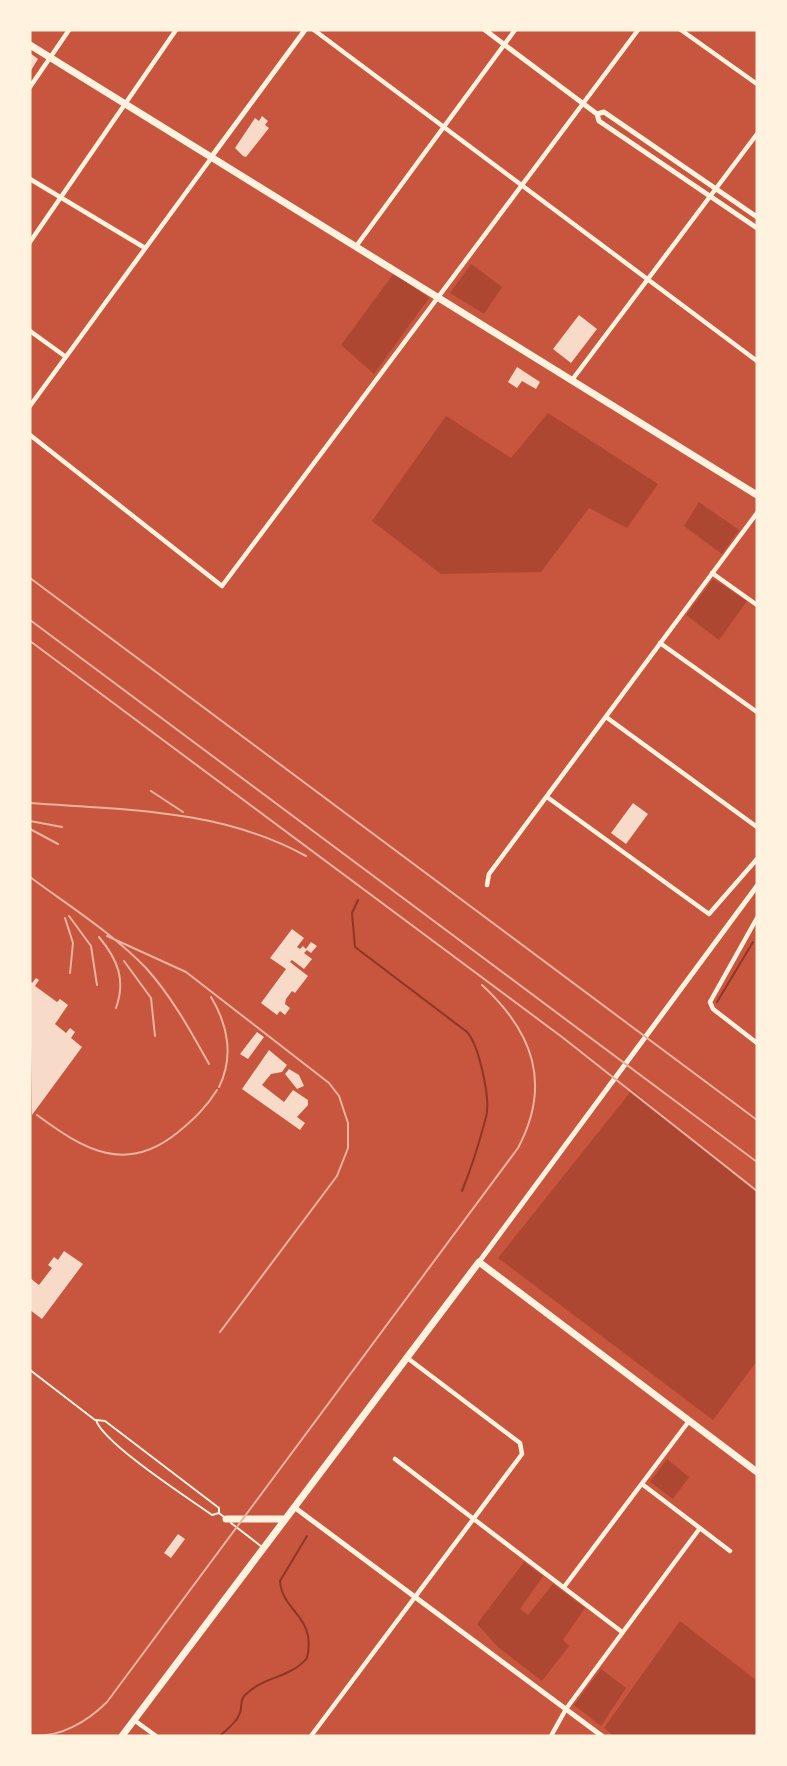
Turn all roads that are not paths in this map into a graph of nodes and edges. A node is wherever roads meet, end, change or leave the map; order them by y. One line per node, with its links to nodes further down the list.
1 (69, 30): 11 (street)
2 (176, 30): 14 (street)
3 (305, 30): 19 (street)
4 (314, 30): 17 (street)
5 (485, 30): 9 (street)
6 (515, 30): 9 (street)
7 (638, 30): 15 (street)
8 (681, 30): 12 (street)
9 (505, 44): 15 (street); 17 (street)
10 (30, 45): 11 (main road)
11 (50, 57): 13 (street); 14 (main road)
12 (757, 84)
13 (30, 87)
14 (125, 103): 19 (main road); 24 (street)
15 (583, 104): 16 (street); 21 (street)
16 (597, 114): 22 (street); 23 (street)
17 (444, 126): 21 (street); 28 (street)
18 (757, 134): 22 (street)
19 (212, 156): 28 (main road); 29 (street)
20 (30, 179): 24 (street)
21 (522, 184): 30 (street); 31 (street)
22 (716, 189): 23 (street); 25 (street)
23 (710, 196): 26 (street); 30 (street)
24 (60, 197): 27 (street); 29 (street)
25 (757, 217)
26 (757, 228)
27 (30, 242)
28 (357, 245): 31 (main road)
29 (145, 248): 33 (street)
30 (648, 279): 34 (street); 35 (street)
31 (438, 296): 35 (main road); 37 (street)
32 (30, 331): 33 (street)
33 (66, 357): 36 (street)
34 (757, 361)
35 (572, 380): 38 (main road)
36 (30, 406)
37 (30, 435)
38 (757, 495)
39 (757, 513): 40 (street)
40 (712, 573): 41 (street); 42 (street)
41 (757, 605)
42 (660, 643): 43 (street); 44 (street)
43 (757, 712)
44 (606, 717): 45 (street); 46 (street)
45 (547, 797): 47 (street); 48 (street)
46 (757, 827)
47 (757, 859)
48 (487, 885)
49 (757, 886): 54 (street)
50 (757, 918): 51 (street)
51 (750, 930): 52 (street); 53 (street)
52 (757, 935)
53 (757, 1042)
54 (479, 1262): 55 (main road); 58 (main road)
55 (406, 1357): 62 (main road); 66 (street)
56 (30, 1370): 57 (lane)
57 (96, 1420): 63 (lane); 63 (lane)
58 (690, 1421): 60 (main road); 61 (street)
59 (395, 1459): 66 (street)
60 (757, 1472)
61 (642, 1484): 67 (street); 70 (street)
62 (293, 1507): 65 (main road); 71 (street)
63 (219, 1513): 64 (lane)
64 (226, 1519): 65 (main road); 68 (lane)
65 (284, 1519): 68 (main road)
66 (475, 1519): 70 (street); 71 (street)
67 (700, 1528): 69 (street); 72 (street)
68 (263, 1548): 74 (main road)
69 (730, 1550)
70 (565, 1587): 72 (street)
71 (416, 1598): 73 (street); 77 (street)
72 (622, 1632): 73 (street)
73 (566, 1709): 78 (street); 79 (street)
74 (134, 1720): 75 (main road); 76 (street)
75 (122, 1736)
76 (156, 1736)
77 (311, 1736)
78 (551, 1736)
79 (603, 1736)

